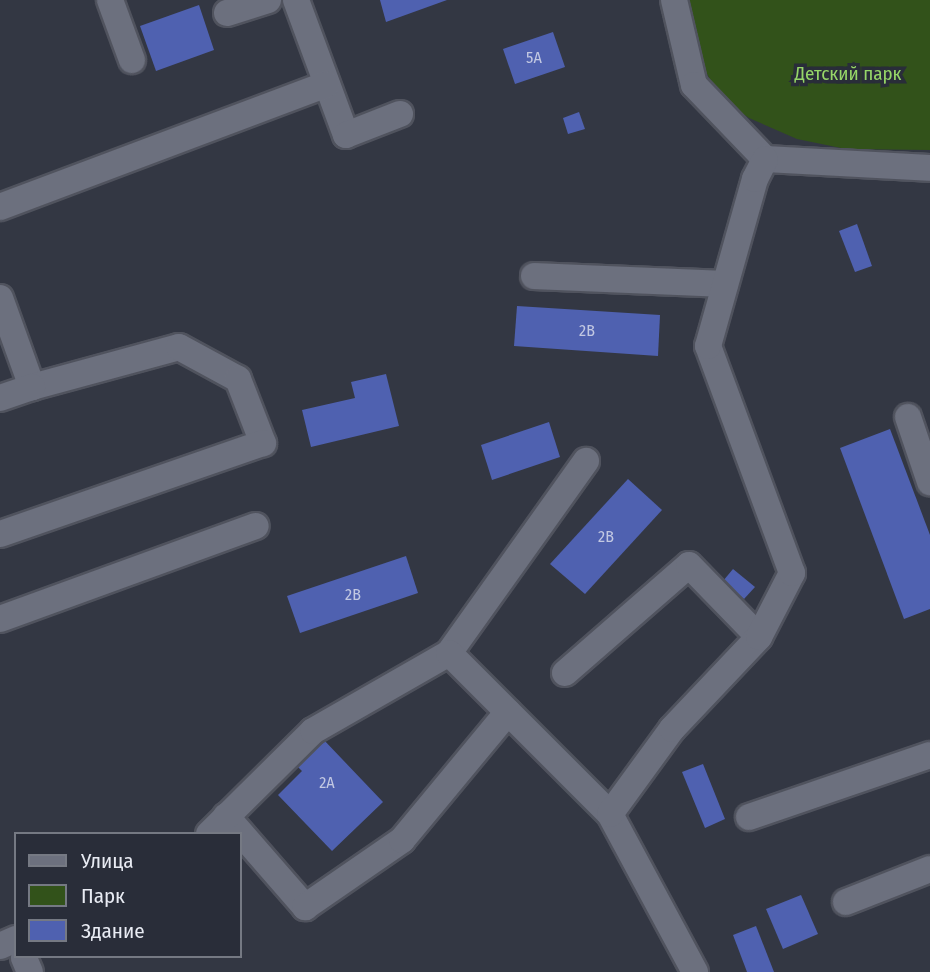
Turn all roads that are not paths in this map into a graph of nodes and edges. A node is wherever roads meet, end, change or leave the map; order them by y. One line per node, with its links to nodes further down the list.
1 (110, 0): 6 (lane)
2 (268, 0): 5 (lane)
3 (296, 0): 7 (lane)
4 (674, 0): 9 (lane)
5 (227, 13)
6 (132, 60)
7 (327, 84): 8 (lane); 11 (lane)
8 (400, 114)
9 (765, 159): 10 (lane); 13 (lane)
10 (930, 168)
11 (0, 207)
12 (534, 276): 13 (lane)
13 (725, 284): 23 (lane)
14 (0, 298): 15 (lane)
15 (32, 387): 16 (lane); 21 (lane)
16 (0, 398)
17 (908, 417): 19 (lane)
18 (586, 461): 24 (lane)
19 (930, 482)
20 (256, 526): 22 (lane)
21 (0, 534)
22 (0, 620)
23 (759, 636): 25 (lane); 28 (lane)
24 (449, 653): 26 (lane); 30 (lane)
25 (565, 673)
26 (508, 712): 28 (lane); 31 (lane)
27 (930, 755): 29 (lane)
28 (610, 814): 34 (lane)
29 (749, 817)
30 (218, 825)
31 (242, 848)
32 (930, 869): 33 (lane)
33 (846, 902)
34 (695, 972)

